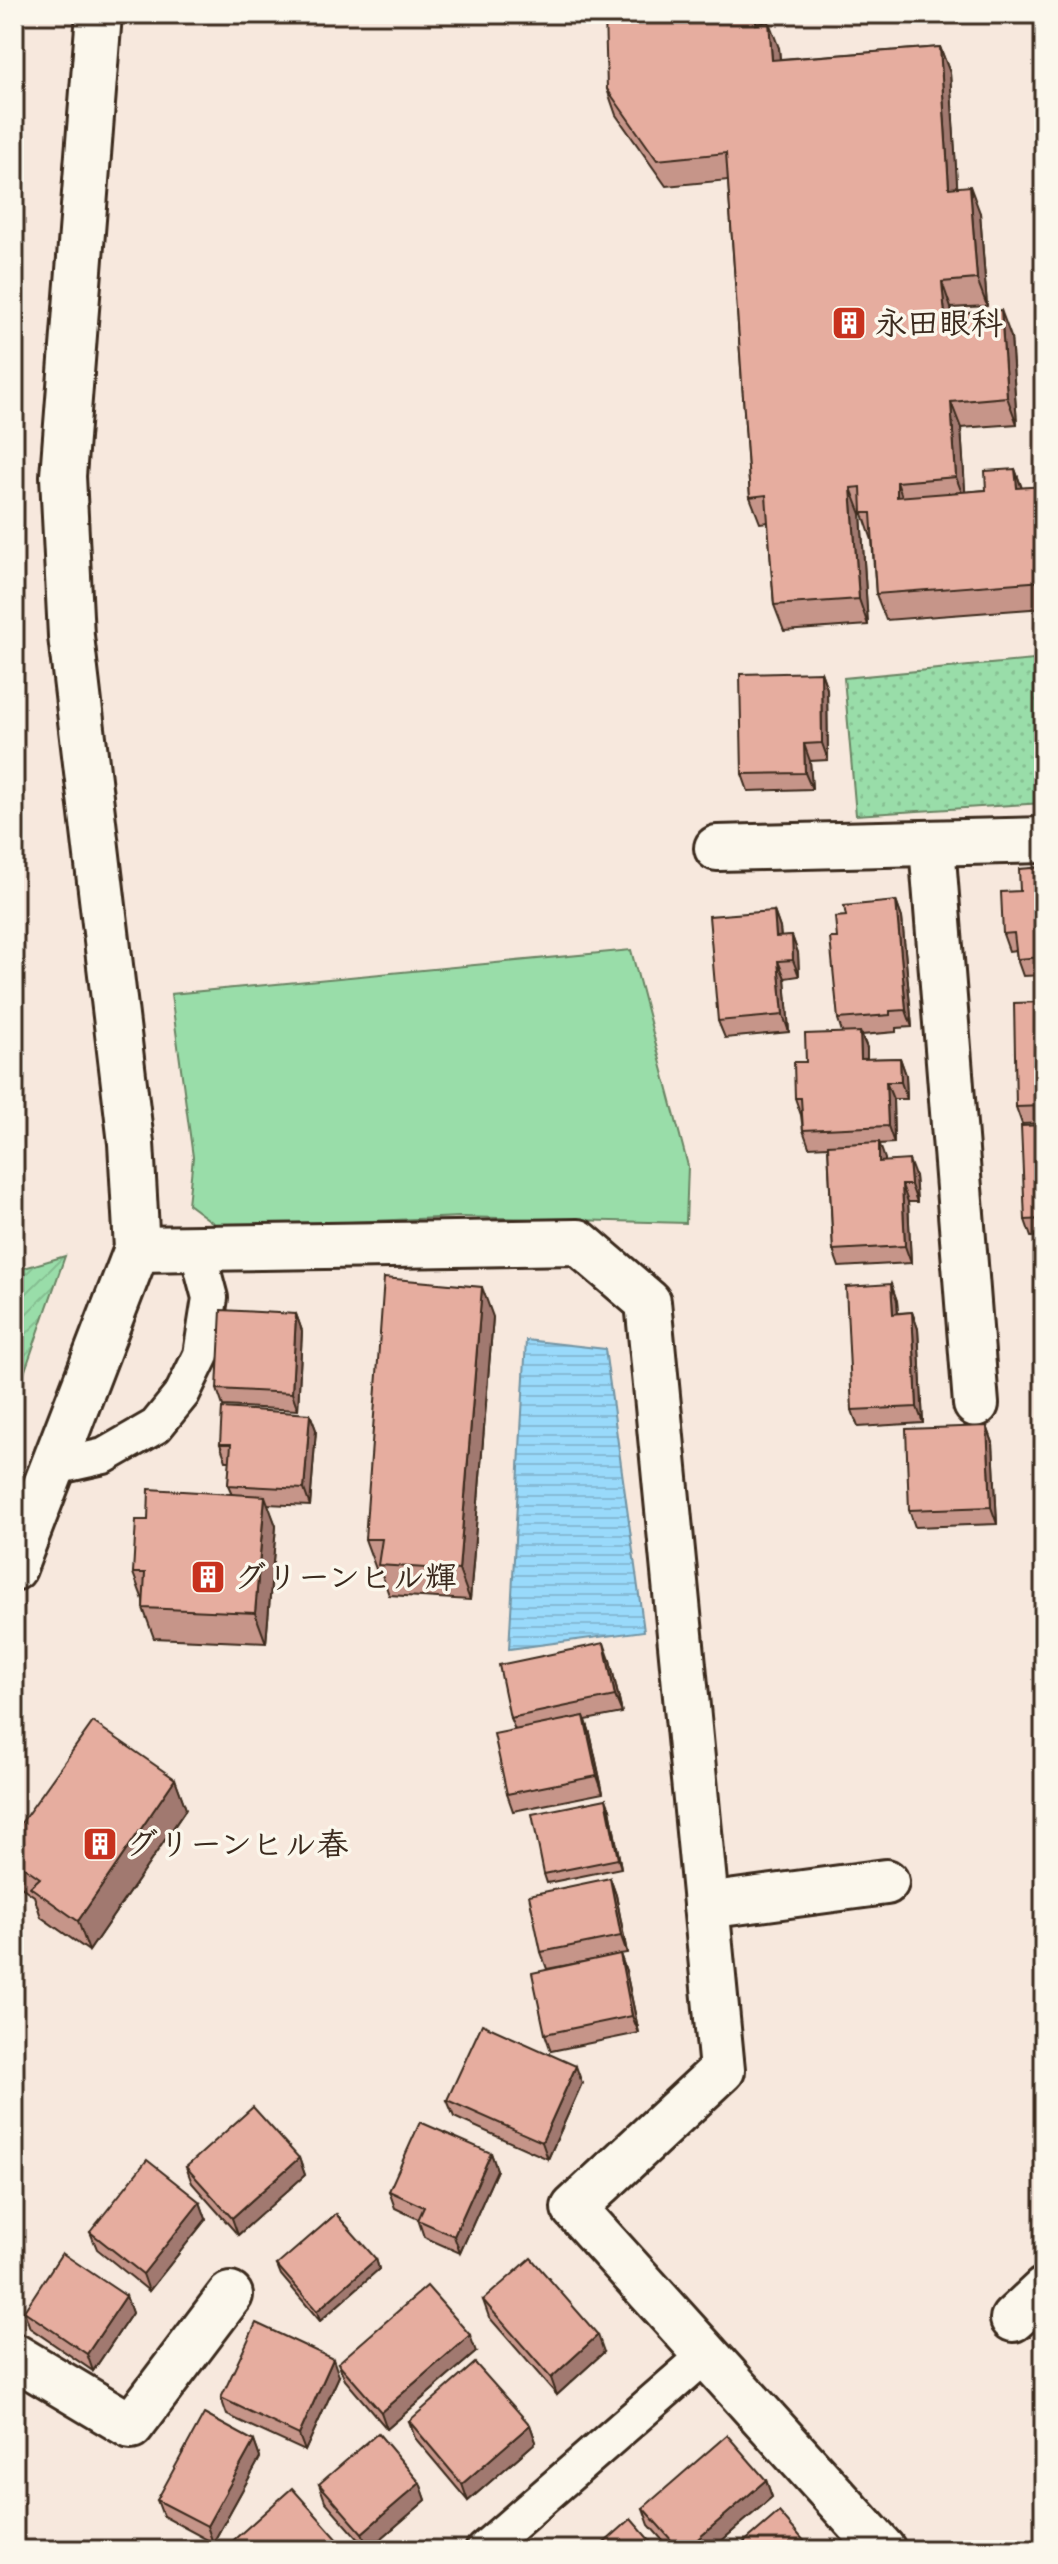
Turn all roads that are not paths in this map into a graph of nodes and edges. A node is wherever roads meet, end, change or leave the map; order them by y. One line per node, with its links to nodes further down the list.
1 (99, 14): 5 (street)
2 (1044, 840): 3 (street)
3 (932, 845): 4 (street); 7 (street)
4 (717, 848)
5 (137, 1249): 6 (street); 8 (street)
6 (197, 1249): 8 (lane); 11 (street)
7 (976, 1404)
8 (55, 1467): 9 (street)
9 (14, 1568)
10 (886, 1882): 11 (street)
11 (706, 1906): 15 (street)
12 (1044, 2290): 14 (street)
13 (230, 2295): 16 (street)
14 (1013, 2319)
15 (706, 2355): 17 (lane); 18 (street)
16 (14, 2356)
17 (483, 2550)
18 (883, 2550)

